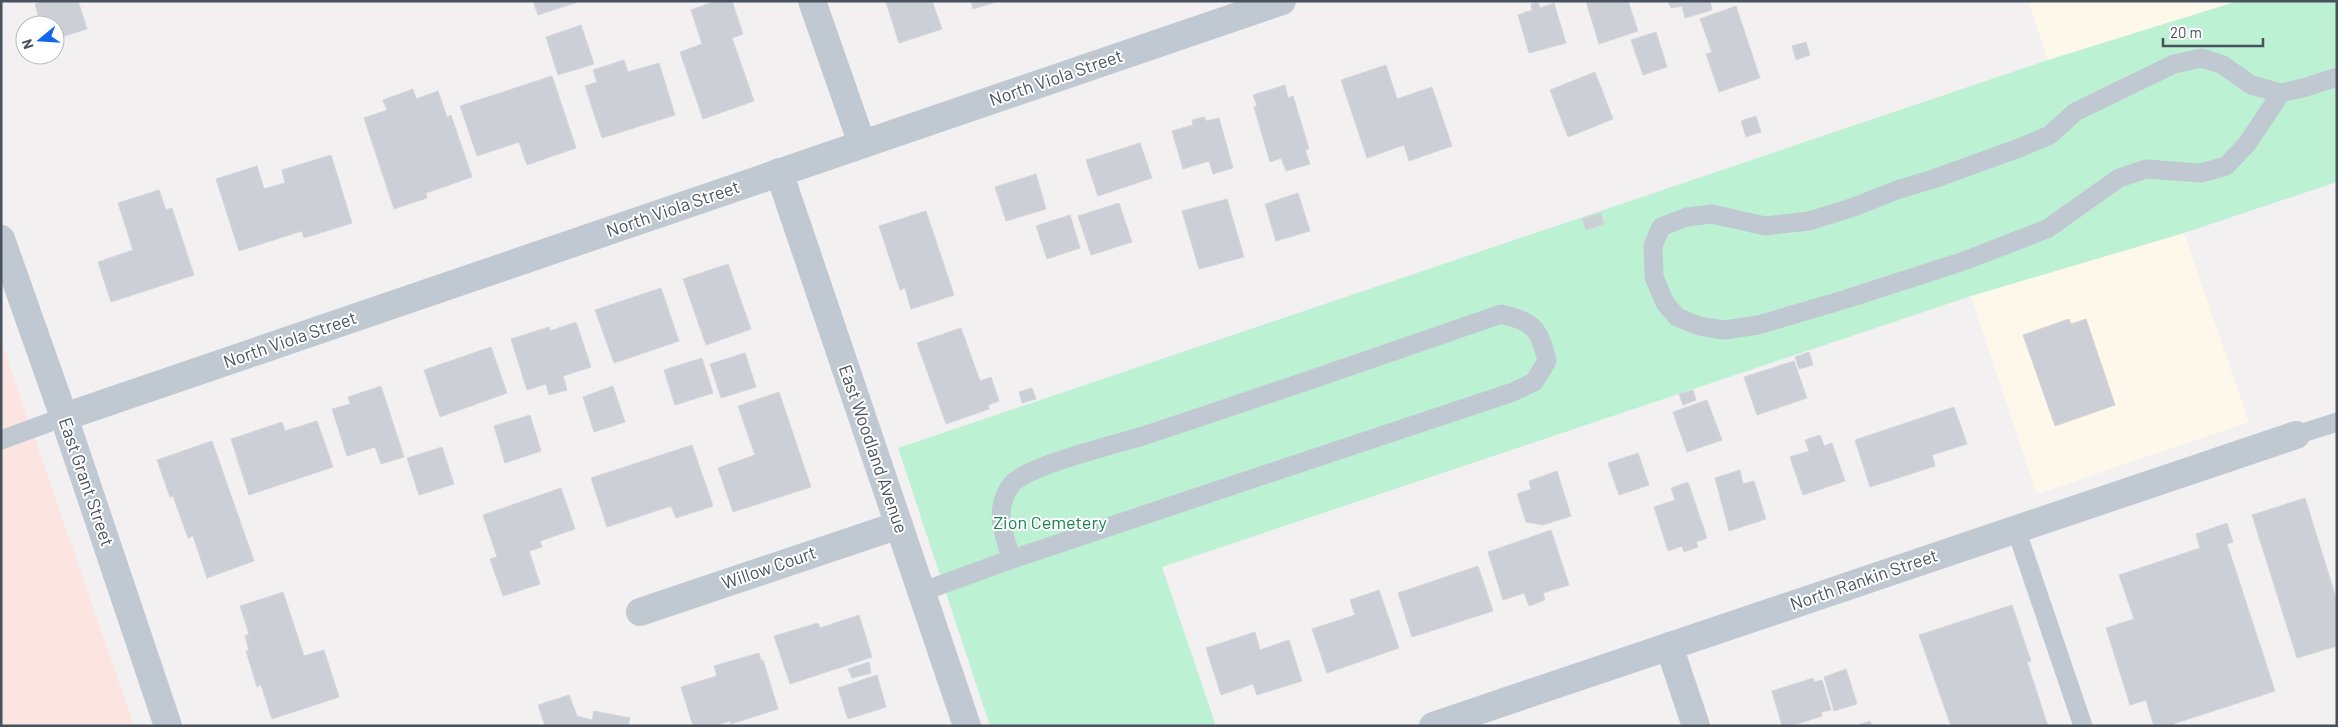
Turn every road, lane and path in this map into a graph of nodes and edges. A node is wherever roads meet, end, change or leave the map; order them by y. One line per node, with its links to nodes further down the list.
1 (812, 1): 5 (street)
2 (1282, 1): 5 (street, North Viola Street)
3 (2337, 77): 4 (lane)
4 (2281, 93): 4 (lane)
5 (862, 144): 6 (street, North Viola Street)
6 (779, 172): 8 (street, North Viola Street); 12 (street, East Woodland Avenue)
7 (1, 239): 8 (street, East Grant Street)
8 (64, 418): 11 (lane); 18 (street, East Grant Street)
9 (2337, 422): 10 (lane)
10 (2296, 435): 13 (street, North Rankin Street)
11 (1, 440)
12 (899, 525): 15 (street, East Woodland Avenue); 16 (street, Willow Court)
13 (2016, 529): 17 (street, North Rankin Street); 22 (lane)
14 (1012, 559): 14 (lane); 15 (lane)
15 (922, 592): 19 (street, East Woodland Avenue)
16 (640, 612)
17 (1669, 646): 20 (street, North Rankin Street); 21 (street)
18 (168, 726)
19 (967, 726)
20 (1433, 726)
21 (1696, 726)
22 (2083, 726)

